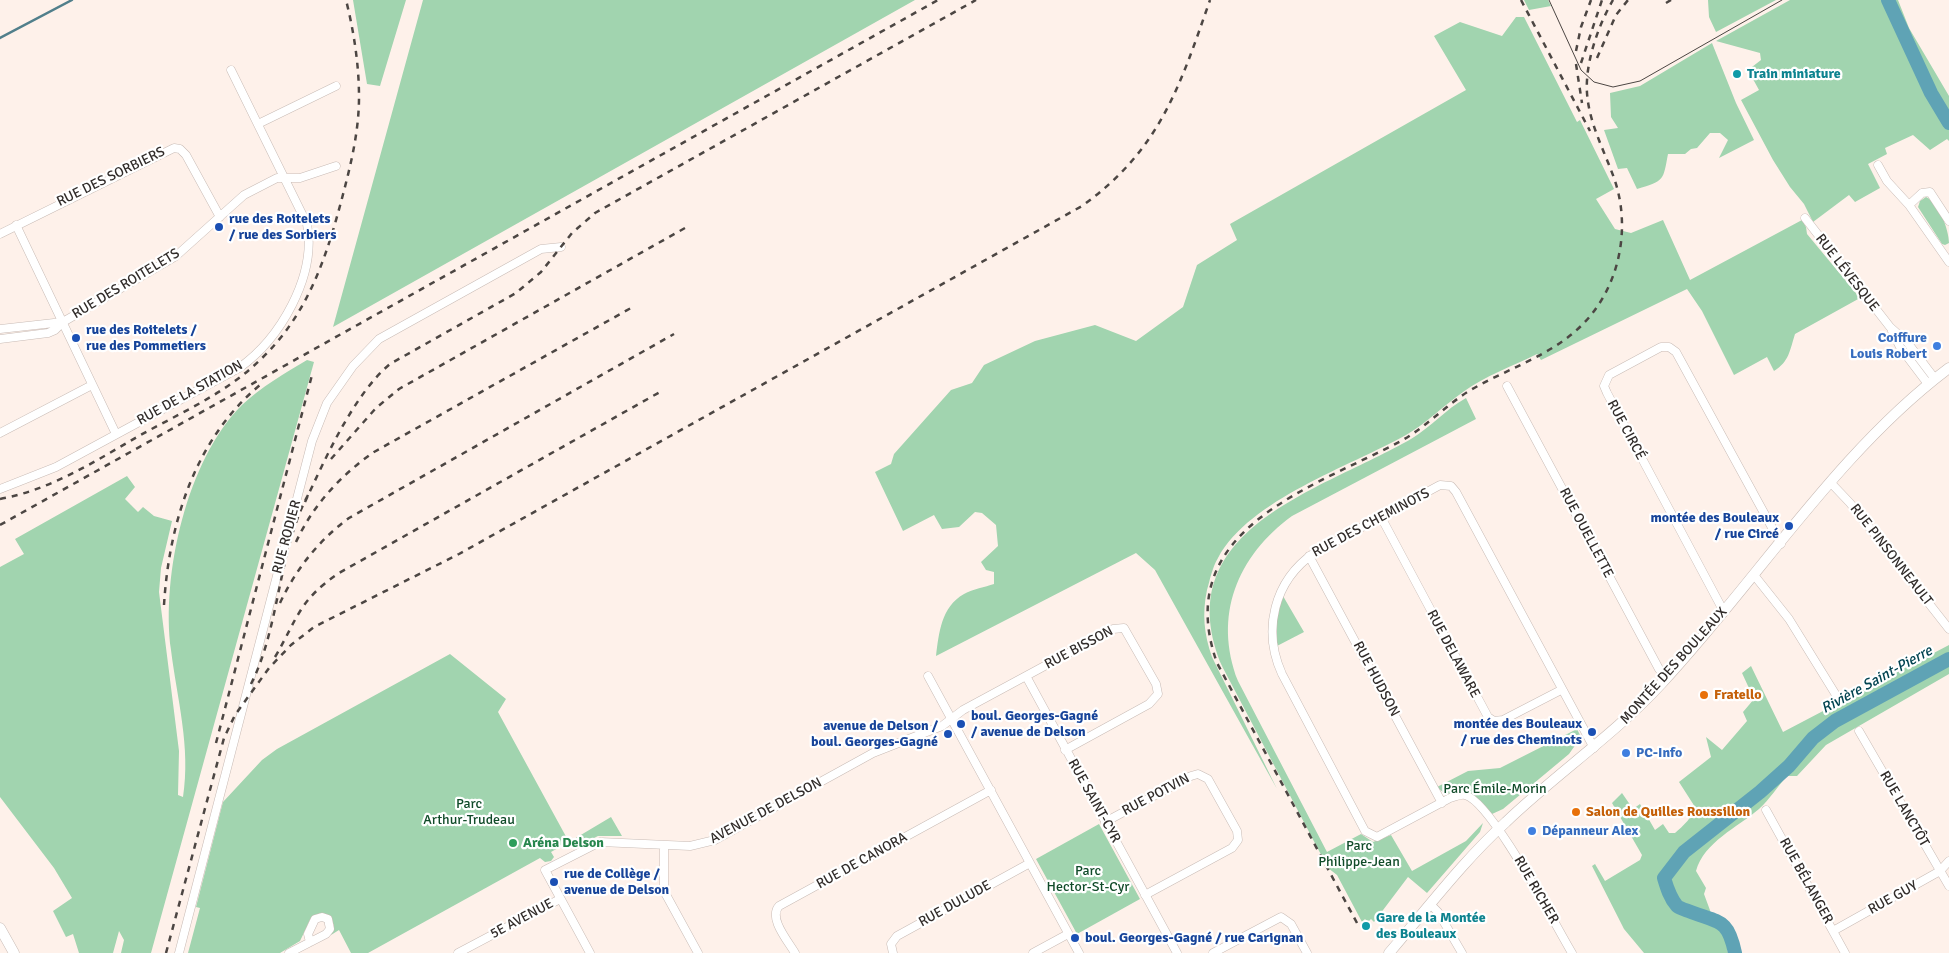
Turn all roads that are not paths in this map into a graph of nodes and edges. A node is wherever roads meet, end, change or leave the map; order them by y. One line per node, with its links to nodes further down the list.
1 (231, 70): 3 (street, RUE DE LA STATION)
2 (336, 86): 3 (street)
3 (258, 124): 6 (street, RUE DE LA STATION)
4 (1878, 165): 7 (street)
5 (336, 166): 6 (street, RUE DES ROITELETS)
6 (285, 178): 8 (street, RUE DES ROITELETS); 23 (street, RUE DE LA STATION)
7 (1908, 205): 10 (street); 14 (street)
8 (220, 217): 11 (street, RUE DES SORBIERS); 15 (street, RUE DES ROITELETS)
9 (1805, 218): 19 (street, RUE LÉVESQUE)
10 (1949, 222)
11 (16, 225): 12 (street, RUE DES SORBIERS); 15 (street)
12 (0, 234)
13 (561, 247): 59 (street, RUE RODIER)
14 (1948, 257)
15 (62, 322): 16 (street, RUE DES ROITELETS); 17 (street, RUE DES ROITELETS); 20 (street)
16 (0, 329)
17 (0, 339)
18 (1949, 368): 19 (street, MONTÉE DES BOULEAUX)
19 (1932, 381): 24 (street, MONTÉE DES BOULEAUX)
20 (92, 385): 22 (street); 23 (street)
21 (1507, 386): 34 (street, RUE OUELLETTE)
22 (0, 433)
23 (116, 434): 25 (street, RUE DE LA STATION)
24 (1831, 484): 27 (street, MONTÉE DES BOULEAUX); 31 (street, RUE PINSONNEAULT)
25 (0, 489)
26 (1381, 517): 28 (street, RUE DES CHEMINOTS); 35 (street, RUE DELAWARE); 35 (street, RUE DES CHEMINOTS)
27 (1781, 544): 29 (street, MONTÉE DES BOULEAUX); 30 (street, RUE CIRCÉ)
28 (1309, 556): 42 (street, RUE HUDSON); 42 (street, RUE DES CHEMINOTS)
29 (1754, 576): 30 (street, MONTÉE DES BOULEAUX); 36 (street)
30 (1724, 612): 34 (street, MONTÉE DES BOULEAUX)
31 (1949, 629)
32 (928, 676): 37 (street)
33 (1026, 676): 37 (street, RUE BISSON); 40 (street, RUE SAINT-CYR); 40 (street, RUE BISSON)
34 (1666, 679): 39 (street, MONTÉE DES BOULEAUX)
35 (1561, 690): 39 (street, RUE DES CHEMINOTS)
36 (1836, 695)
37 (951, 719): 41 (street); 46 (street, AVENUE DE DELSON)
38 (1859, 731): 49 (street, RUE LANCTÔT)
39 (1594, 748): 45 (street, MONTÉE DES BOULEAUX)
40 (1065, 750): 44 (street, RUE SAINT-CYR)
41 (991, 790): 48 (street); 64 (street, RUE DE CANORA)
42 (1442, 803): 45 (street, RUE DES CHEMINOTS)
43 (1766, 810): 55 (street, RUE BÉLANGER)
44 (1105, 822): 51 (street, RUE SAINT-CYR); 51 (street, RUE POTVIN)
45 (1498, 829): 53 (street, MONTÉE DES BOULEAUX); 73 (street, RUE RICHER)
46 (664, 844): 52 (street, AVENUE DE DELSON); 63 (street)
47 (1949, 861): 49 (street, RUE GUY)
48 (1030, 863): 56 (street); 65 (street, RUE DULUDE)
49 (1940, 871): 50 (street, RUE LANCTÔT); 55 (street, RUE GUY)
50 (1949, 886)
51 (1145, 895): 68 (street, RUE SAINT-CYR)
52 (560, 898): 61 (street, 5E AVENUE); 62 (street)
53 (1430, 905): 71 (street, MONTÉE DES BOULEAUX); 72 (street)
54 (0, 928): 58 (street)
55 (1834, 931): 74 (street, RUE BÉLANGER)
56 (1068, 934): 66 (street); 67 (street)
57 (310, 942): 60 (street)
58 (14, 953)
59 (179, 953)
60 (290, 953)
61 (458, 953)
62 (590, 953)
63 (698, 953)
64 (794, 953)
65 (893, 953)
66 (1033, 953)
67 (1079, 953)
68 (1177, 953)
69 (1213, 953): 70 (street)
70 (1307, 953)
71 (1389, 953)
72 (1462, 953)
73 (1572, 953)
74 (1845, 953)

